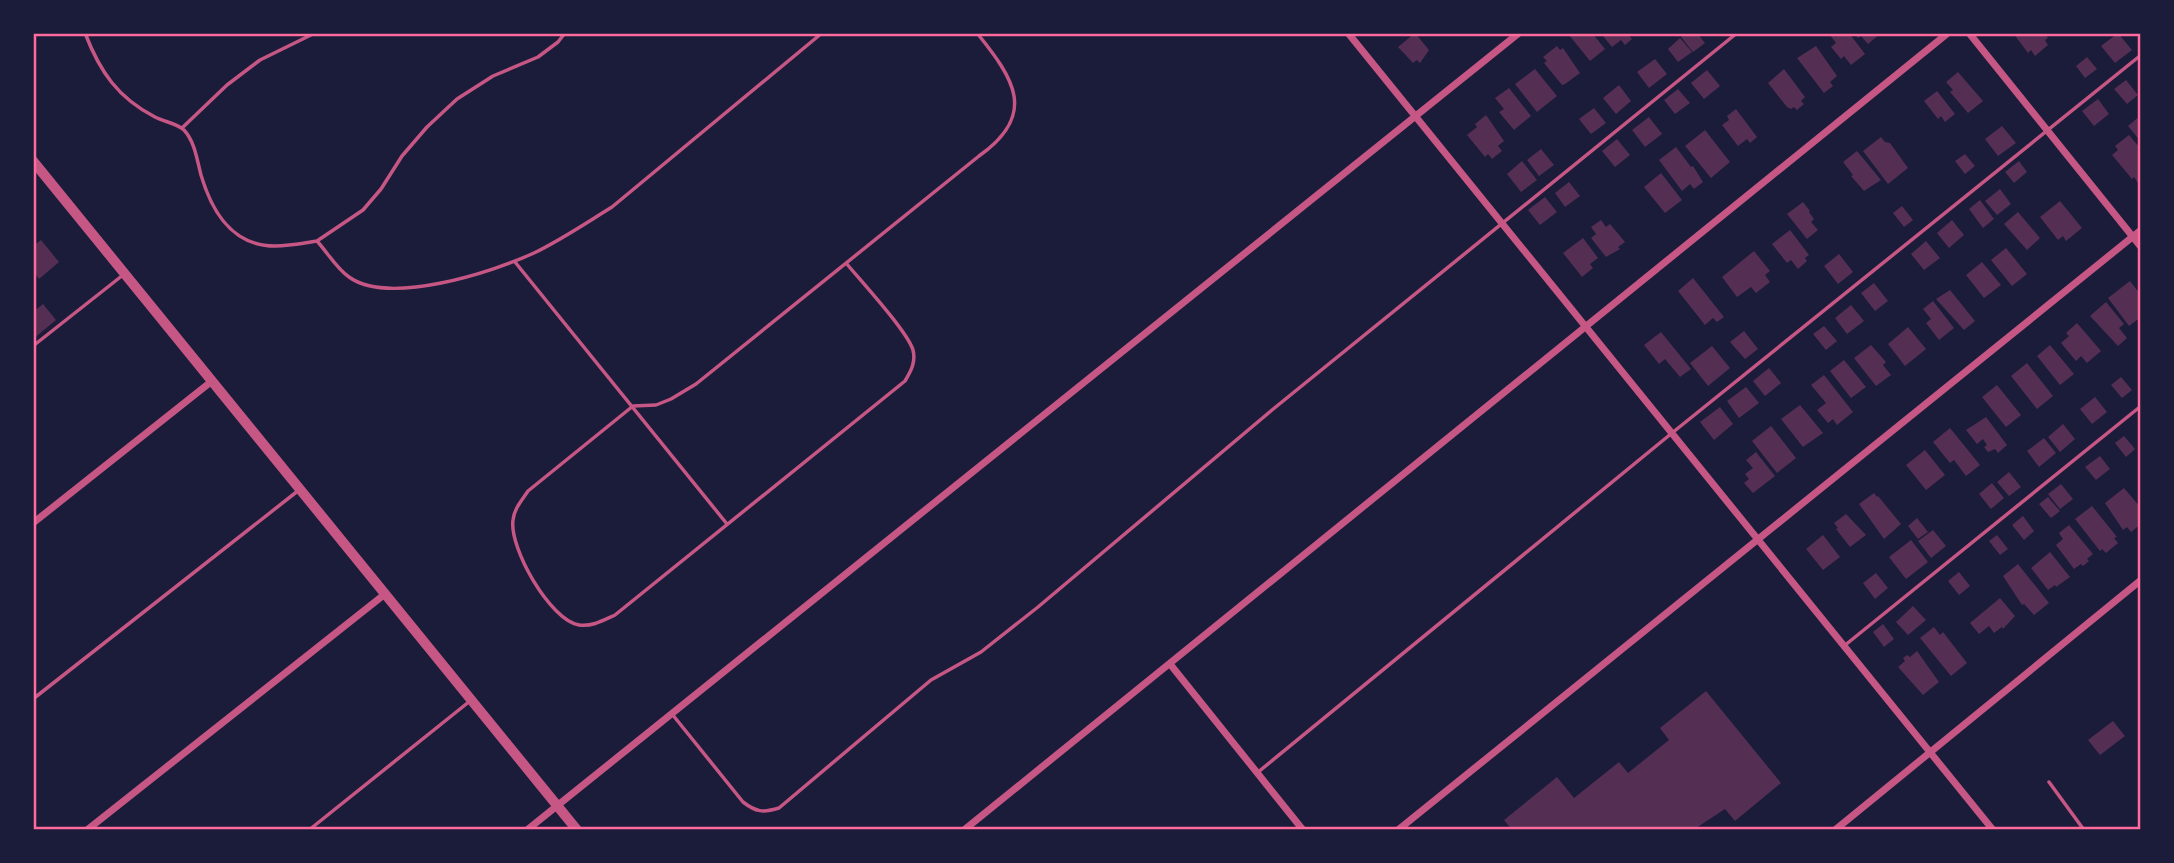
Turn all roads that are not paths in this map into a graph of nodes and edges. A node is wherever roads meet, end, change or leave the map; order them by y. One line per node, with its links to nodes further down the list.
1 (85, 33): 13 (lane)
2 (315, 33): 13 (lane)
3 (565, 33): 19 (lane)
4 (822, 33): 21 (lane)
5 (977, 33): 22 (lane)
6 (1348, 33): 12 (street)
7 (1518, 33): 12 (street)
8 (1737, 33): 16 (lane)
9 (1948, 33): 24 (street)
10 (1969, 33): 14 (street)
11 (2141, 55): 14 (lane)
12 (1415, 116): 16 (street); 40 (street)
13 (182, 128): 19 (lane)
14 (2047, 130): 18 (street); 29 (lane)
15 (35, 166): 23 (street)
16 (1502, 224): 24 (street); 40 (lane)
17 (2141, 230): 18 (street)
18 (2132, 237): 20 (street); 33 (street)
19 (317, 241): 21 (lane)
20 (2141, 247)
21 (514, 261): 27 (lane)
22 (846, 263): 27 (lane); 32 (lane)
23 (125, 274): 25 (lane); 26 (street)
24 (1586, 328): 29 (street); 37 (street)
25 (33, 346)
26 (212, 381): 30 (street); 31 (street)
27 (633, 406): 32 (lane); 32 (lane)
28 (2141, 406): 36 (lane)
29 (1672, 433): 33 (street); 42 (lane)
30 (300, 489): 35 (street); 38 (lane)
31 (33, 523)
32 (727, 524)
33 (1757, 539): 36 (street); 51 (street)
34 (2141, 580): 41 (street)
35 (385, 594): 39 (street); 45 (street)
36 (1844, 646): 41 (street)
37 (1170, 664): 42 (street); 49 (street)
38 (33, 699)
39 (471, 700): 44 (street); 46 (lane)
40 (672, 714): 44 (street)
41 (1930, 752): 52 (street); 53 (street)
42 (1257, 773): 50 (street)
43 (2049, 782): 54 (lane)
44 (558, 805): 47 (street); 48 (street)
45 (87, 830)
46 (309, 830)
47 (527, 830)
48 (577, 830)
49 (964, 830)
50 (1303, 830)
51 (1398, 830)
52 (1835, 830)
53 (1993, 830)
54 (2084, 830)

